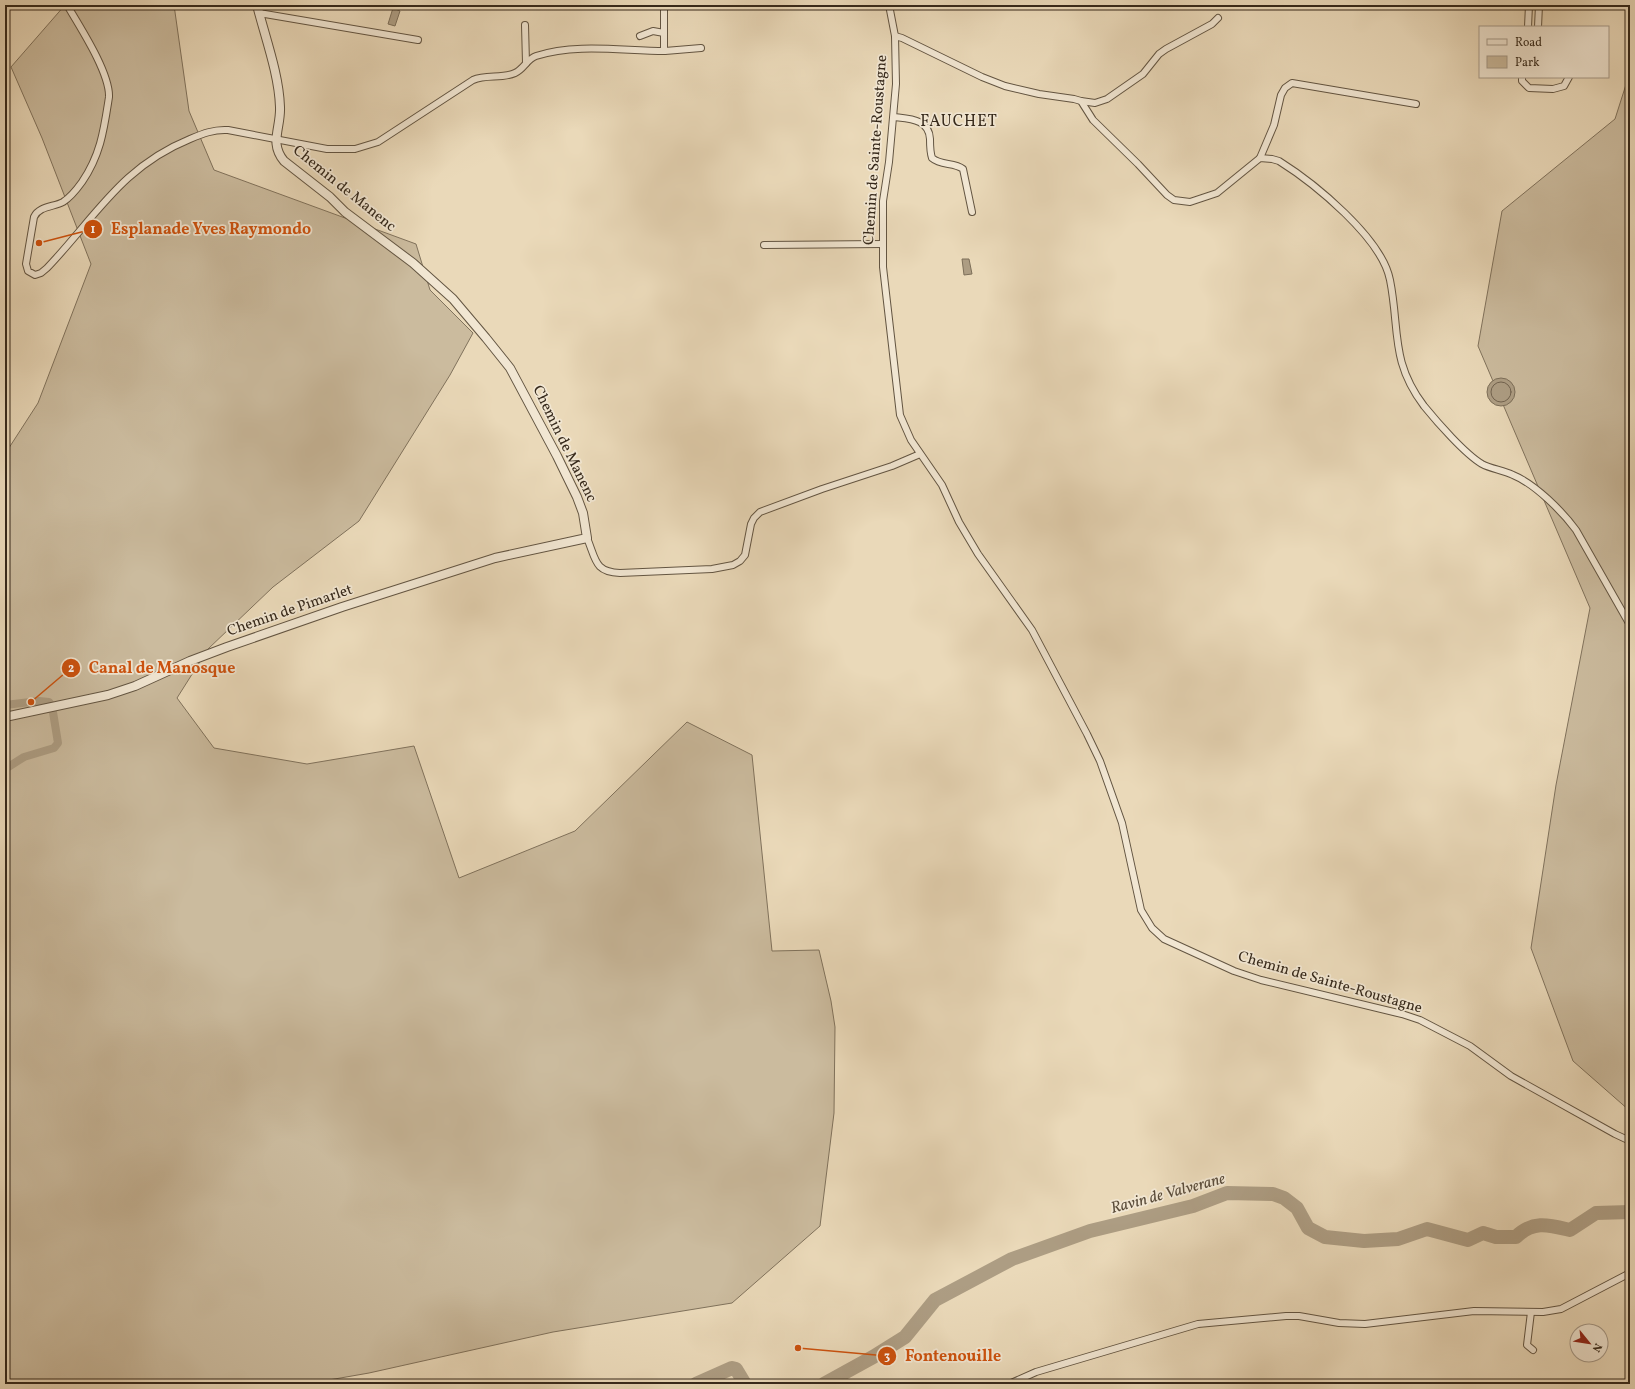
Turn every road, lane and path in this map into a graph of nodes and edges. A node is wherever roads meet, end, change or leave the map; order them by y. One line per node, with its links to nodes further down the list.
1 (68, 5): 23 (street)
2 (664, 5): 11 (street)
3 (889, 5): 13 (street, Chemin de Sainte-Roustagne)
4 (1529, 5): 9 (street)
5 (1540, 5): 10 (street)
6 (258, 9): 14 (street); 23 (street)
7 (1218, 18): 20 (street)
8 (524, 25): 17 (street)
9 (1528, 26)
10 (1538, 26)
11 (664, 34): 12 (street); 16 (street)
12 (640, 36)
13 (894, 36): 20 (street); 22 (street, Chemin de Sainte-Roustagne)
14 (418, 40)
15 (701, 48): 16 (street)
16 (664, 51): 17 (street)
17 (526, 62): 23 (street)
18 (1522, 78): 19 (street)
19 (1568, 78)
20 (1081, 101): 24 (street)
21 (1416, 104): 24 (street)
22 (894, 117): 25 (street); 26 (street, Chemin de Sainte-Roustagne)
23 (276, 140): 29 (street, Chemin de Manenc)
24 (1260, 158): 30 (street)
25 (972, 212)
26 (883, 244): 27 (street); 28 (street, Chemin de Sainte-Roustagne)
27 (764, 245)
28 (920, 454): 29 (street, Chemin de Manenc); 32 (street, Chemin de Sainte-Roustagne)
29 (587, 538): 31 (street, Chemin de Pimarlet)
30 (1630, 625)
31 (5, 717)
32 (1630, 1141)
33 (1630, 1273): 34 (street)
34 (1531, 1312): 35 (street); 36 (street)
35 (1533, 1350)
36 (1009, 1384)

